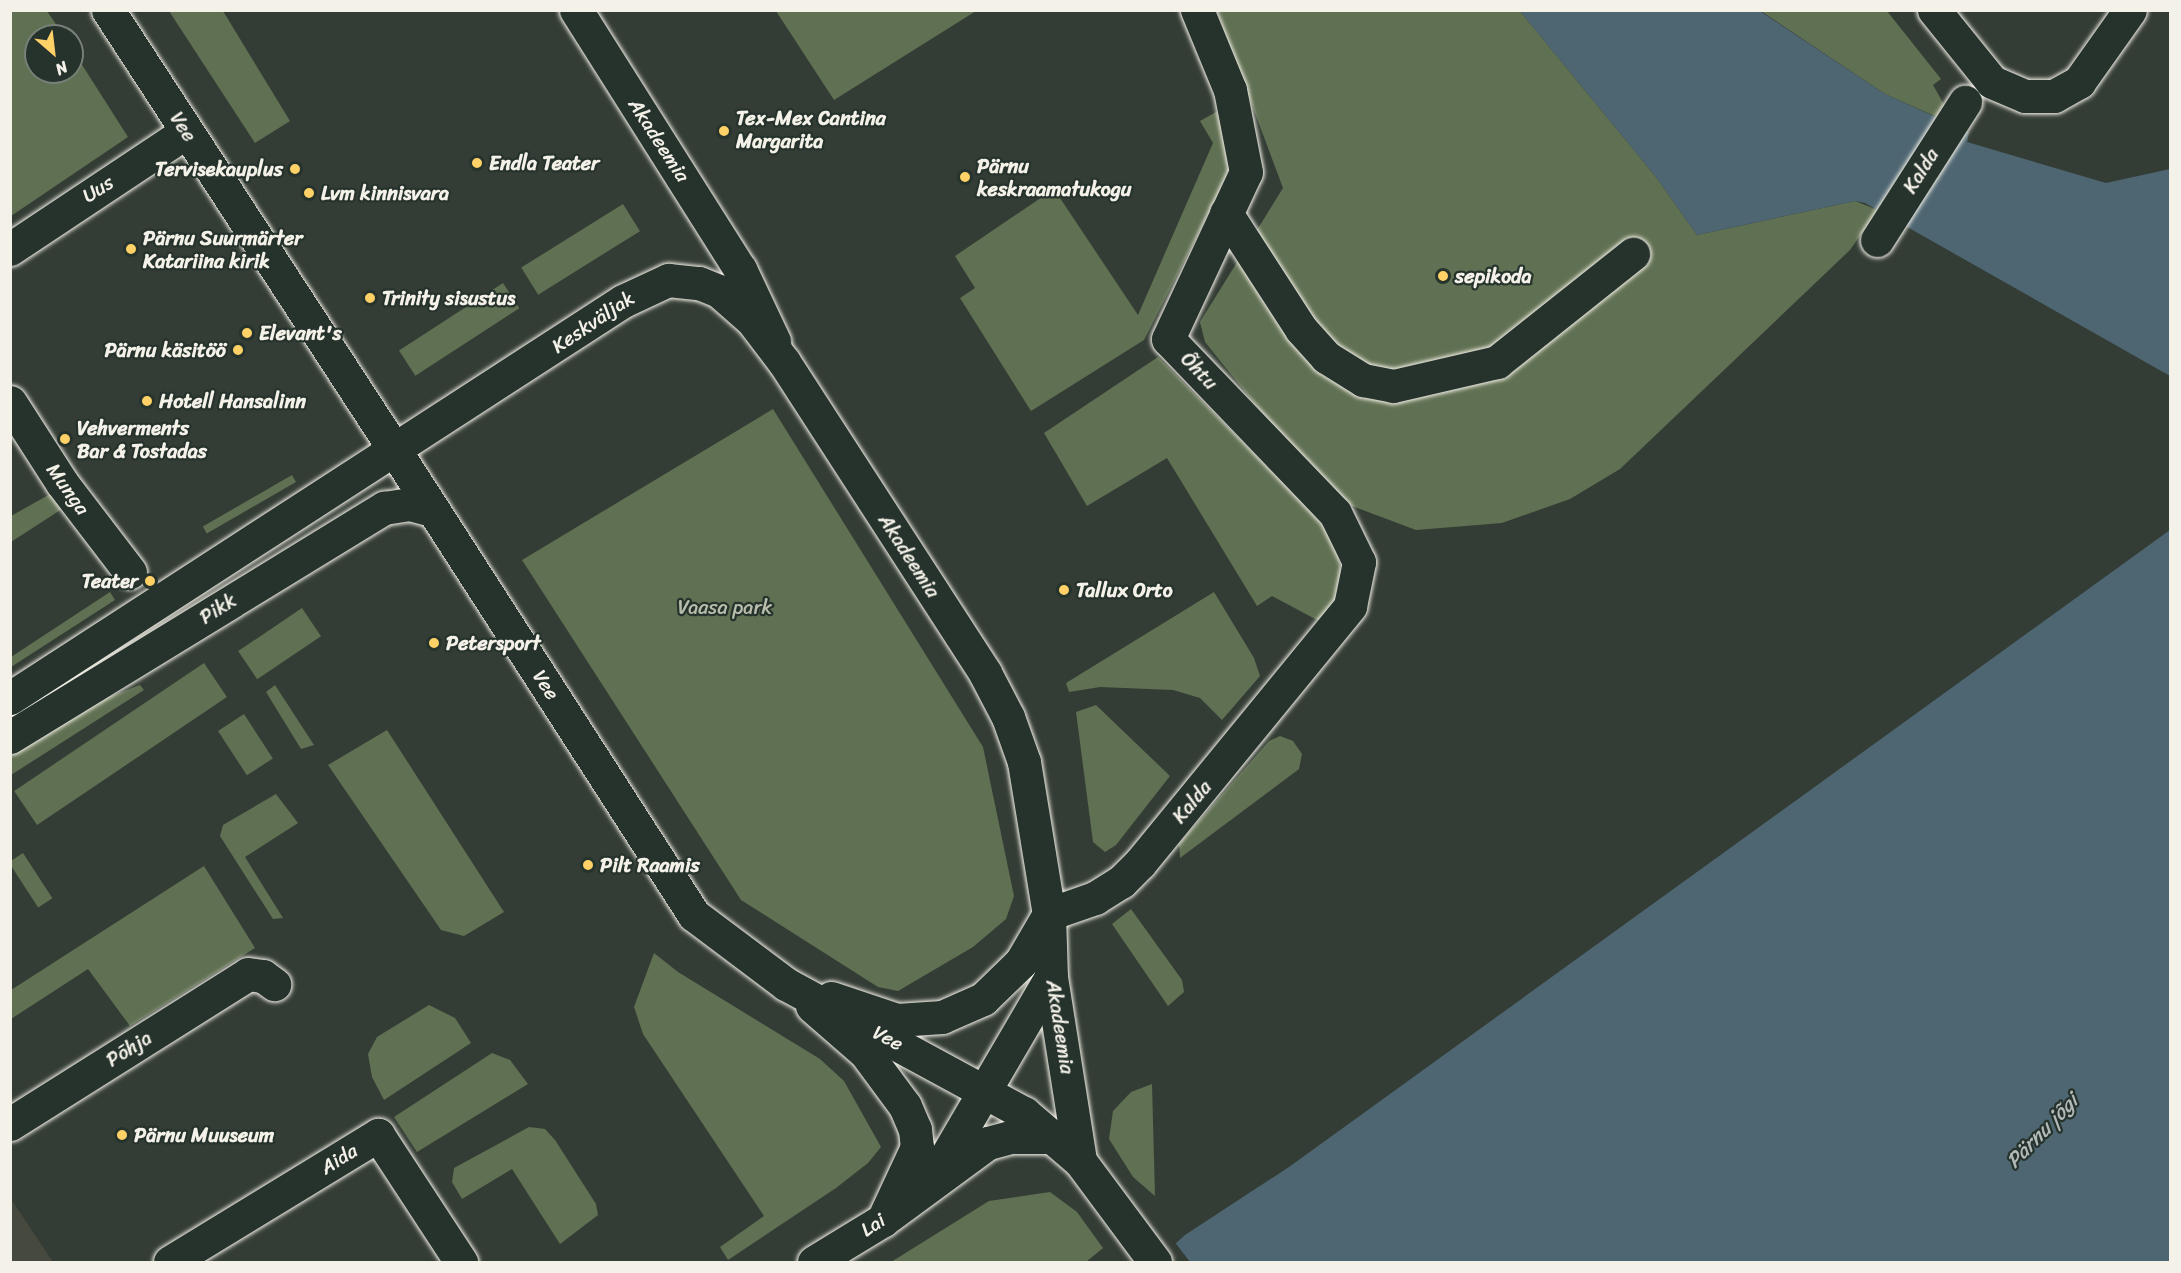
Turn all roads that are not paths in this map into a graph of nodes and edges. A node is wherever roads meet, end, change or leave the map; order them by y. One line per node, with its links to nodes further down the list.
1 (108, 10): 7 (street, Vee)
2 (576, 10): 12 (street, Akadeemia)
3 (1197, 10): 8 (street, Õhtu)
4 (1934, 10): 5 (street)
5 (2130, 10)
6 (1965, 102): 9 (street, Kalda)
7 (186, 132): 10 (street, Uus); 14 (street, Vee)
8 (1226, 213): 11 (street); 17 (street, Õhtu)
9 (1877, 240)
10 (10, 249)
11 (1633, 254)
12 (784, 362): 14 (street, Keskväljak); 20 (street, Akadeemia)
13 (10, 402): 16 (street, Munga)
14 (394, 449): 15 (street, Vee); 18 (street, Pikk)
15 (433, 510): 19 (street, Pikk); 23 (street, Vee)
16 (130, 572)
17 (1310, 659): 20 (street, Kalda)
18 (10, 698)
19 (10, 737)
20 (1049, 914): 21 (street, Akadeemia); 23 (street)
21 (1051, 977): 24 (street, Lai); 27 (street, Akadeemia)
22 (261, 979): 25 (street, Põhja)
23 (786, 984): 24 (street, Vee); 29 (street)
24 (986, 1091): 26 (street, Vee); 28 (street, Lai)
25 (10, 1124)
26 (1054, 1137): 27 (street, Vee); 28 (street, Lai)
27 (1080, 1161): 33 (street, Vee)
28 (930, 1184): 29 (street, Lai)
29 (883, 1220): 32 (street, Lai)
30 (170, 1263): 31 (street, Aida)
31 (461, 1263)
32 (814, 1263)
33 (1155, 1263)

